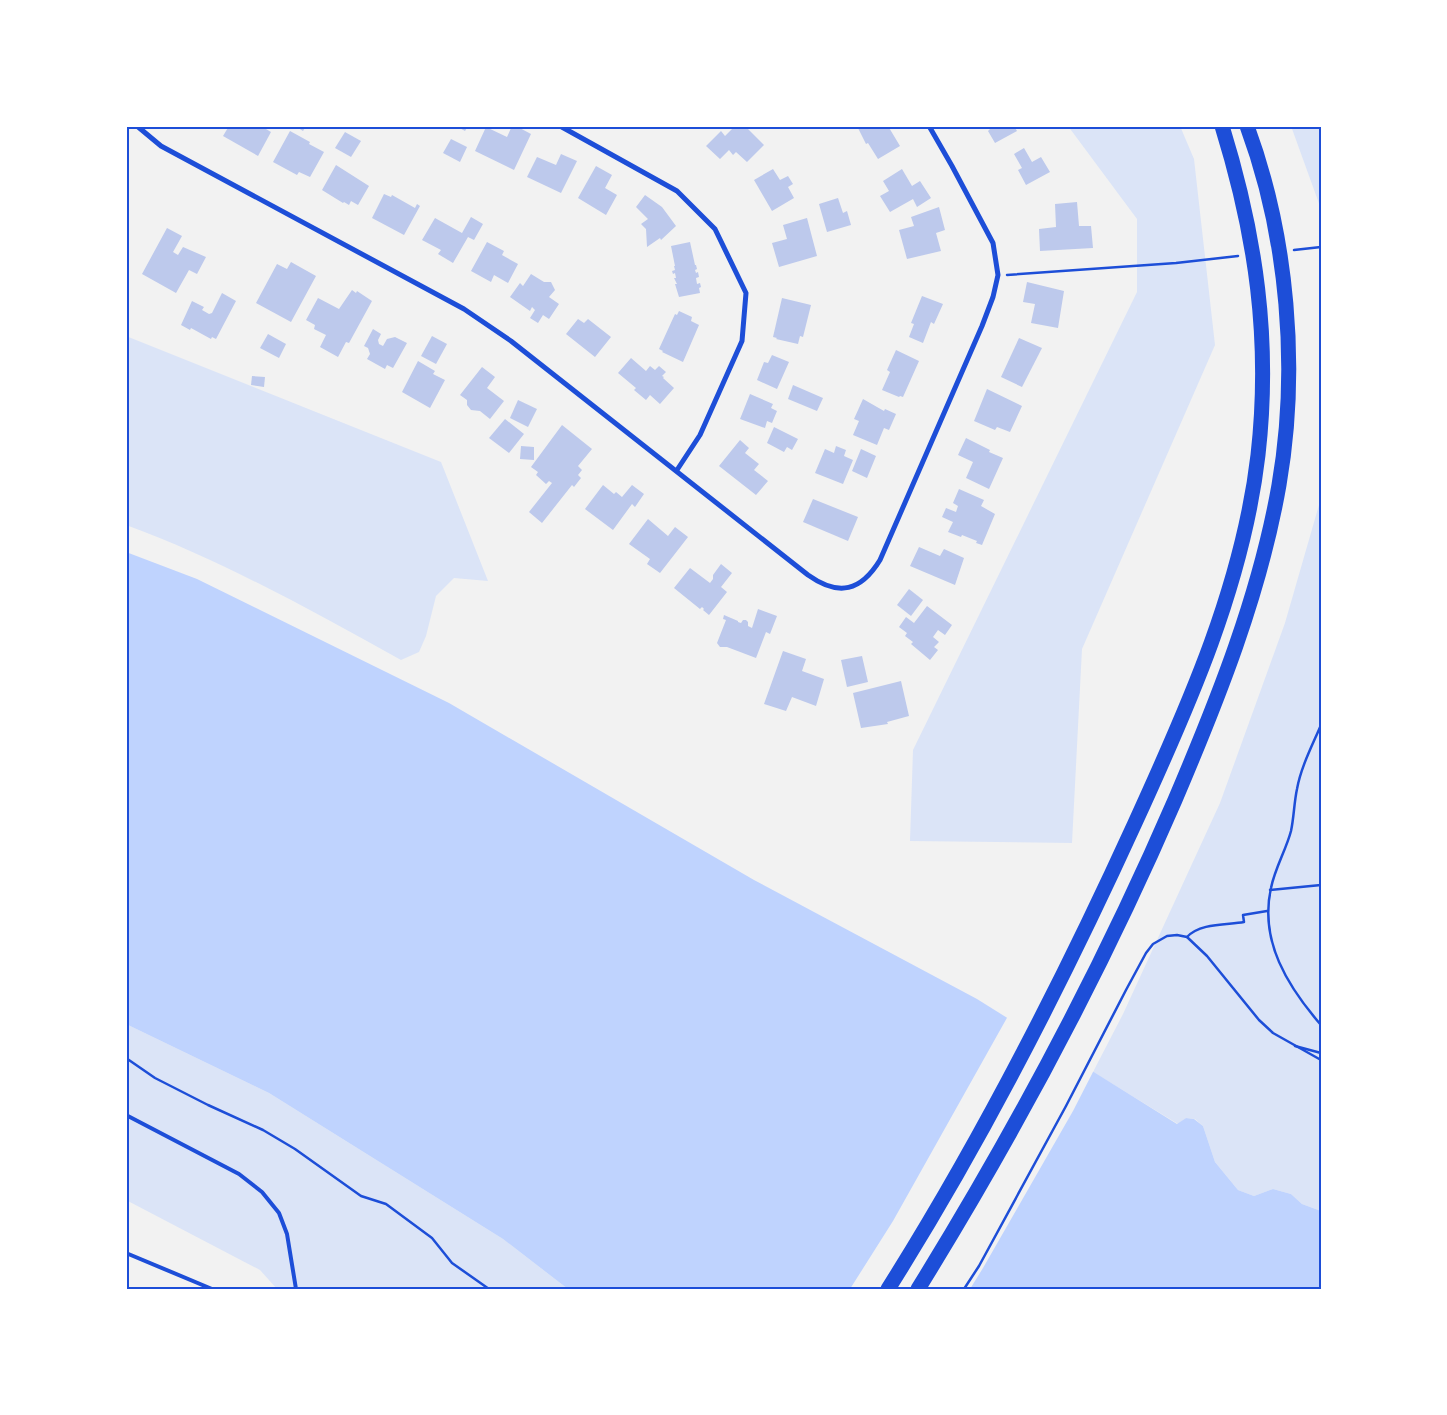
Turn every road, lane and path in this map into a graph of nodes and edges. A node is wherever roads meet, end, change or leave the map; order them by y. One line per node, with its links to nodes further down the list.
1 (137, 126): 8 (street)
2 (560, 126): 8 (street)
3 (929, 126): 7 (street)
4 (1222, 126): 24 (highway)
5 (1247, 126): 25 (highway)
6 (1176, 263): 7 (path)
7 (998, 275): 8 (street)
8 (677, 470)
9 (1321, 726): 11 (path)
10 (1321, 885): 11 (path)
11 (1270, 890): 12 (path)
12 (1267, 911): 13 (path); 14 (path)
13 (1187, 937): 15 (path); 26 (path)
14 (1321, 1025)
15 (1289, 1044): 16 (path); 18 (path)
16 (1321, 1053)
17 (126, 1058): 23 (path)
18 (1321, 1060)
19 (126, 1115): 22 (lane)
20 (126, 1253): 21 (lane)
21 (212, 1289)
22 (296, 1289)
23 (489, 1289)
24 (888, 1289)
25 (918, 1289)
26 (964, 1289)

